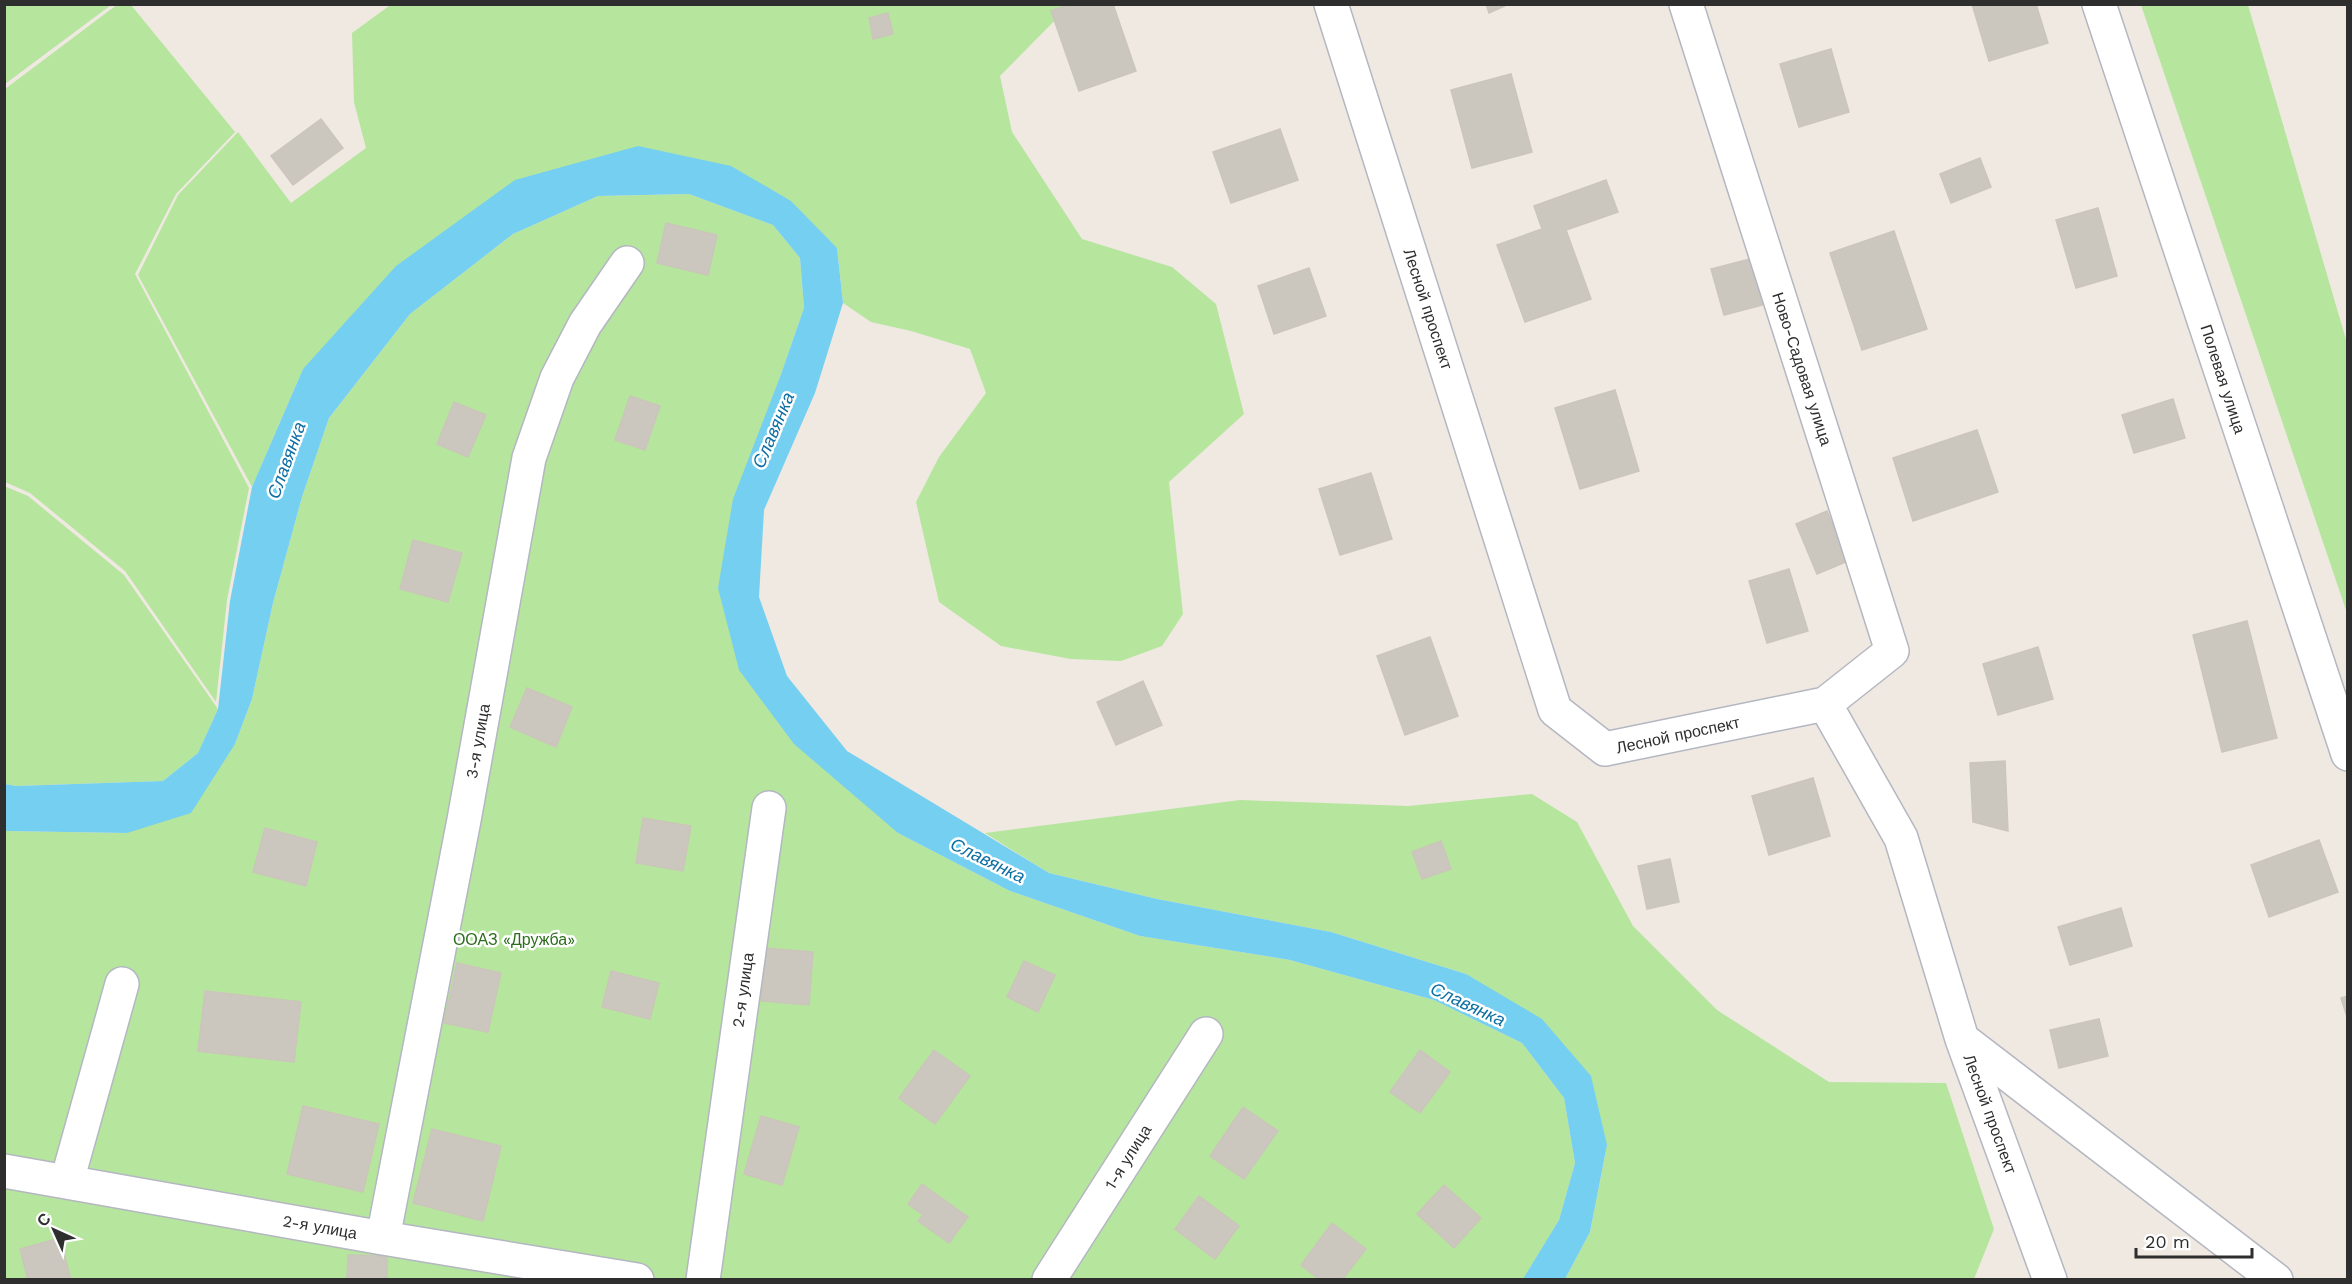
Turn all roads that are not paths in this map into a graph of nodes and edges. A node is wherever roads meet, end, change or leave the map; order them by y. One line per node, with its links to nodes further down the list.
1 (1331, 4): 5 (street, Лесной проспект)
2 (1686, 4): 5 (street, Ново-Садовая улица)
3 (2099, 4): 6 (street, Полевая улица)
4 (627, 263): 13 (street, 3-я улица)
5 (1825, 704): 10 (street, Лесной проспект)
6 (2348, 754)
7 (769, 808): 15 (street, 2-я улица)
8 (123, 984): 12 (street)
9 (1206, 1034): 16 (street, 1-я улица)
10 (1962, 1039): 17 (street, Лесной проспект); 18 (street)
11 (4, 1171): 12 (street, 2-я улица)
12 (67, 1181): 13 (street, 2-я улица)
13 (383, 1238): 14 (street, 2-я улица)
14 (637, 1280)
15 (703, 1280)
16 (1049, 1280)
17 (2050, 1280)
18 (2276, 1280)

